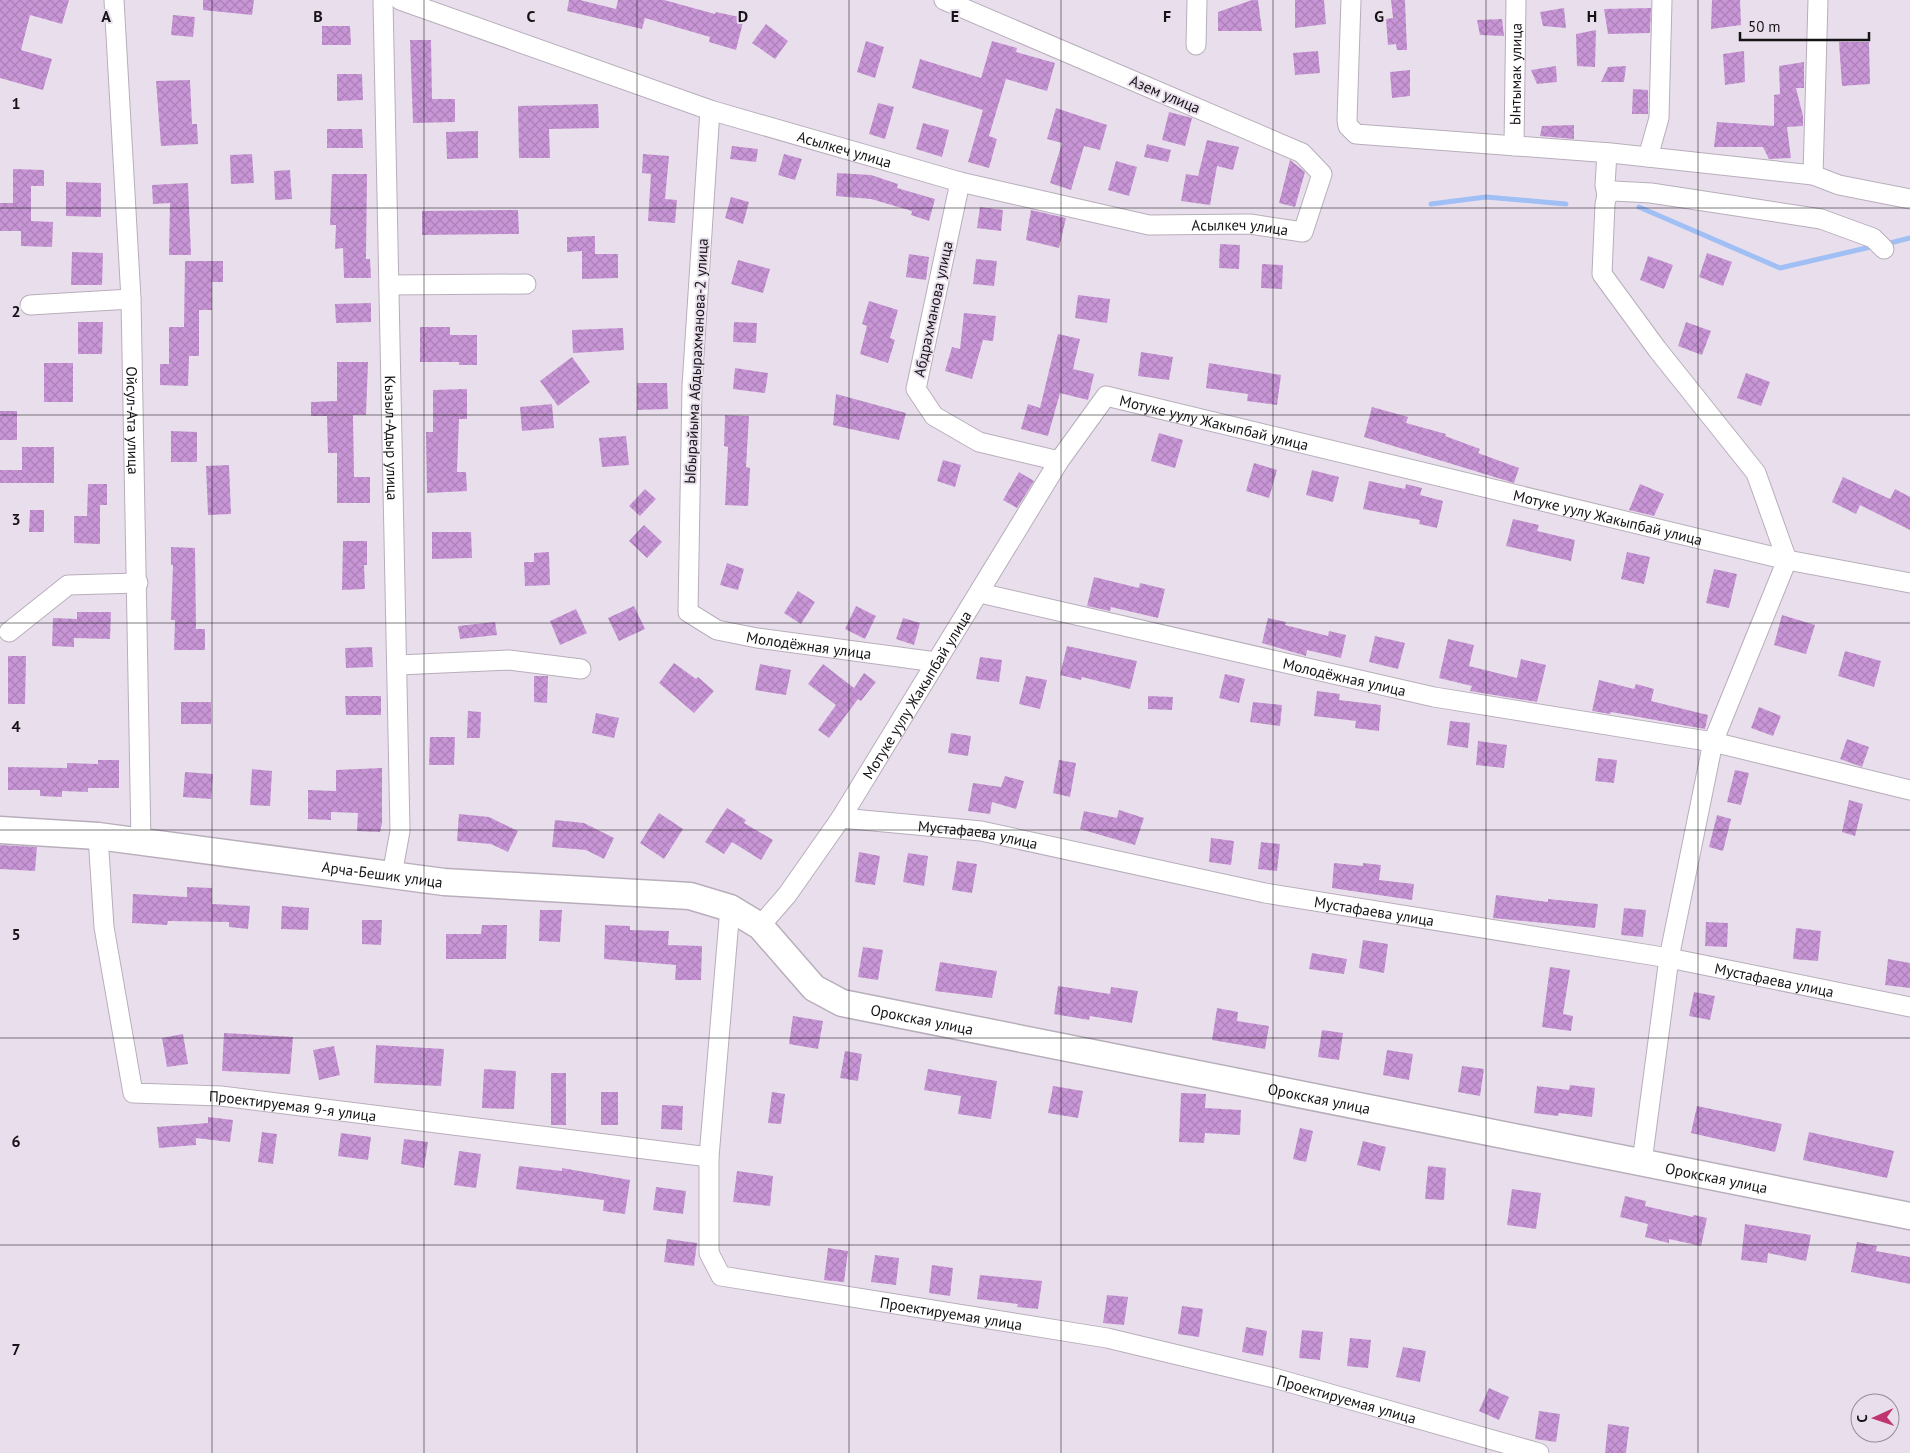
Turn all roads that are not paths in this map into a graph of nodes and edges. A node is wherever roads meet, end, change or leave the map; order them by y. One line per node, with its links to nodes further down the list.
1 (114, 0): 23 (street, Ойсул-Ата улица)
2 (383, 0): 22 (street, Кызыл-Адыр улица)
3 (400, 0): 11 (street, Асылкеч улица)
4 (944, 0): 19 (street, Азем улица)
5 (1196, 0): 10 (street)
6 (1351, 0): 12 (street)
7 (1516, 0): 12 (street, Ынтымак улица)
8 (1662, 0): 14 (street)
9 (1818, 0): 15 (street)
10 (1196, 45)
11 (710, 110): 16 (street, Асылкеч улица); 30 (street, Ыбырайыма Абдырахманова-2 улица)
12 (1514, 146): 13 (street)
13 (1606, 153): 14 (street); 17 (street)
14 (1648, 157): 15 (street)
15 (1813, 175): 18 (street)
16 (960, 182): 19 (street, Асылкеч улица); 25 (street, Абдрахманова улица)
17 (1607, 196): 20 (street); 26 (street)
18 (1910, 199)
19 (1303, 232)
20 (1884, 249)
21 (526, 284): 22 (street)
22 (389, 285): 33 (street, Кызыл-Адыр улица)
23 (131, 300): 24 (street); 28 (street, Ойсул-Ата улица)
24 (30, 305)
25 (1059, 461): 26 (street, Мотуке уулу Жакыпбай улица); 29 (street, Мотуке уулу Жакыпбай улица)
26 (1787, 560): 27 (street, Мотуке уулу Жакыпбай улица); 35 (street)
27 (1910, 583)
28 (138, 584): 31 (street); 40 (street, Ойсул-Ата улица)
29 (980, 593): 32 (street, Мотуке уулу Жакыпбай улица); 35 (street, Молодёжная улица)
30 (688, 612): 32 (street, Молодёжная улица)
31 (9, 632)
32 (936, 662): 37 (street, Мотуке уулу Жакыпбай улица)
33 (398, 665): 34 (street); 41 (street, Кызыл-Адыр улица)
34 (581, 669)
35 (1713, 742): 36 (street, Молодёжная улица); 44 (street)
36 (1910, 790)
37 (841, 818): 43 (street, Мотуке уулу Жакыпбай улица); 44 (street, Мустафаева улица)
38 (0, 830): 39 (street, Арча-Бешик улица)
39 (98, 836): 40 (street, Арча-Бешик улица); 46 (street, Проектируемая 9-я улица)
40 (141, 841): 41 (street, Арча-Бешик улица)
41 (392, 875): 42 (street, Арча-Бешик улица)
42 (730, 908): 43 (street, Арча-Бешик улица); 46 (street, Проектируемая улица)
43 (760, 926): 47 (street, Орокская улица)
44 (1669, 958): 45 (street, Мустафаева улица); 47 (street)
45 (1910, 1006)
46 (709, 1157): 49 (street, Проектируемая улица)
47 (1642, 1162): 48 (street, Орокская улица)
48 (1910, 1216)
49 (1539, 1453)

